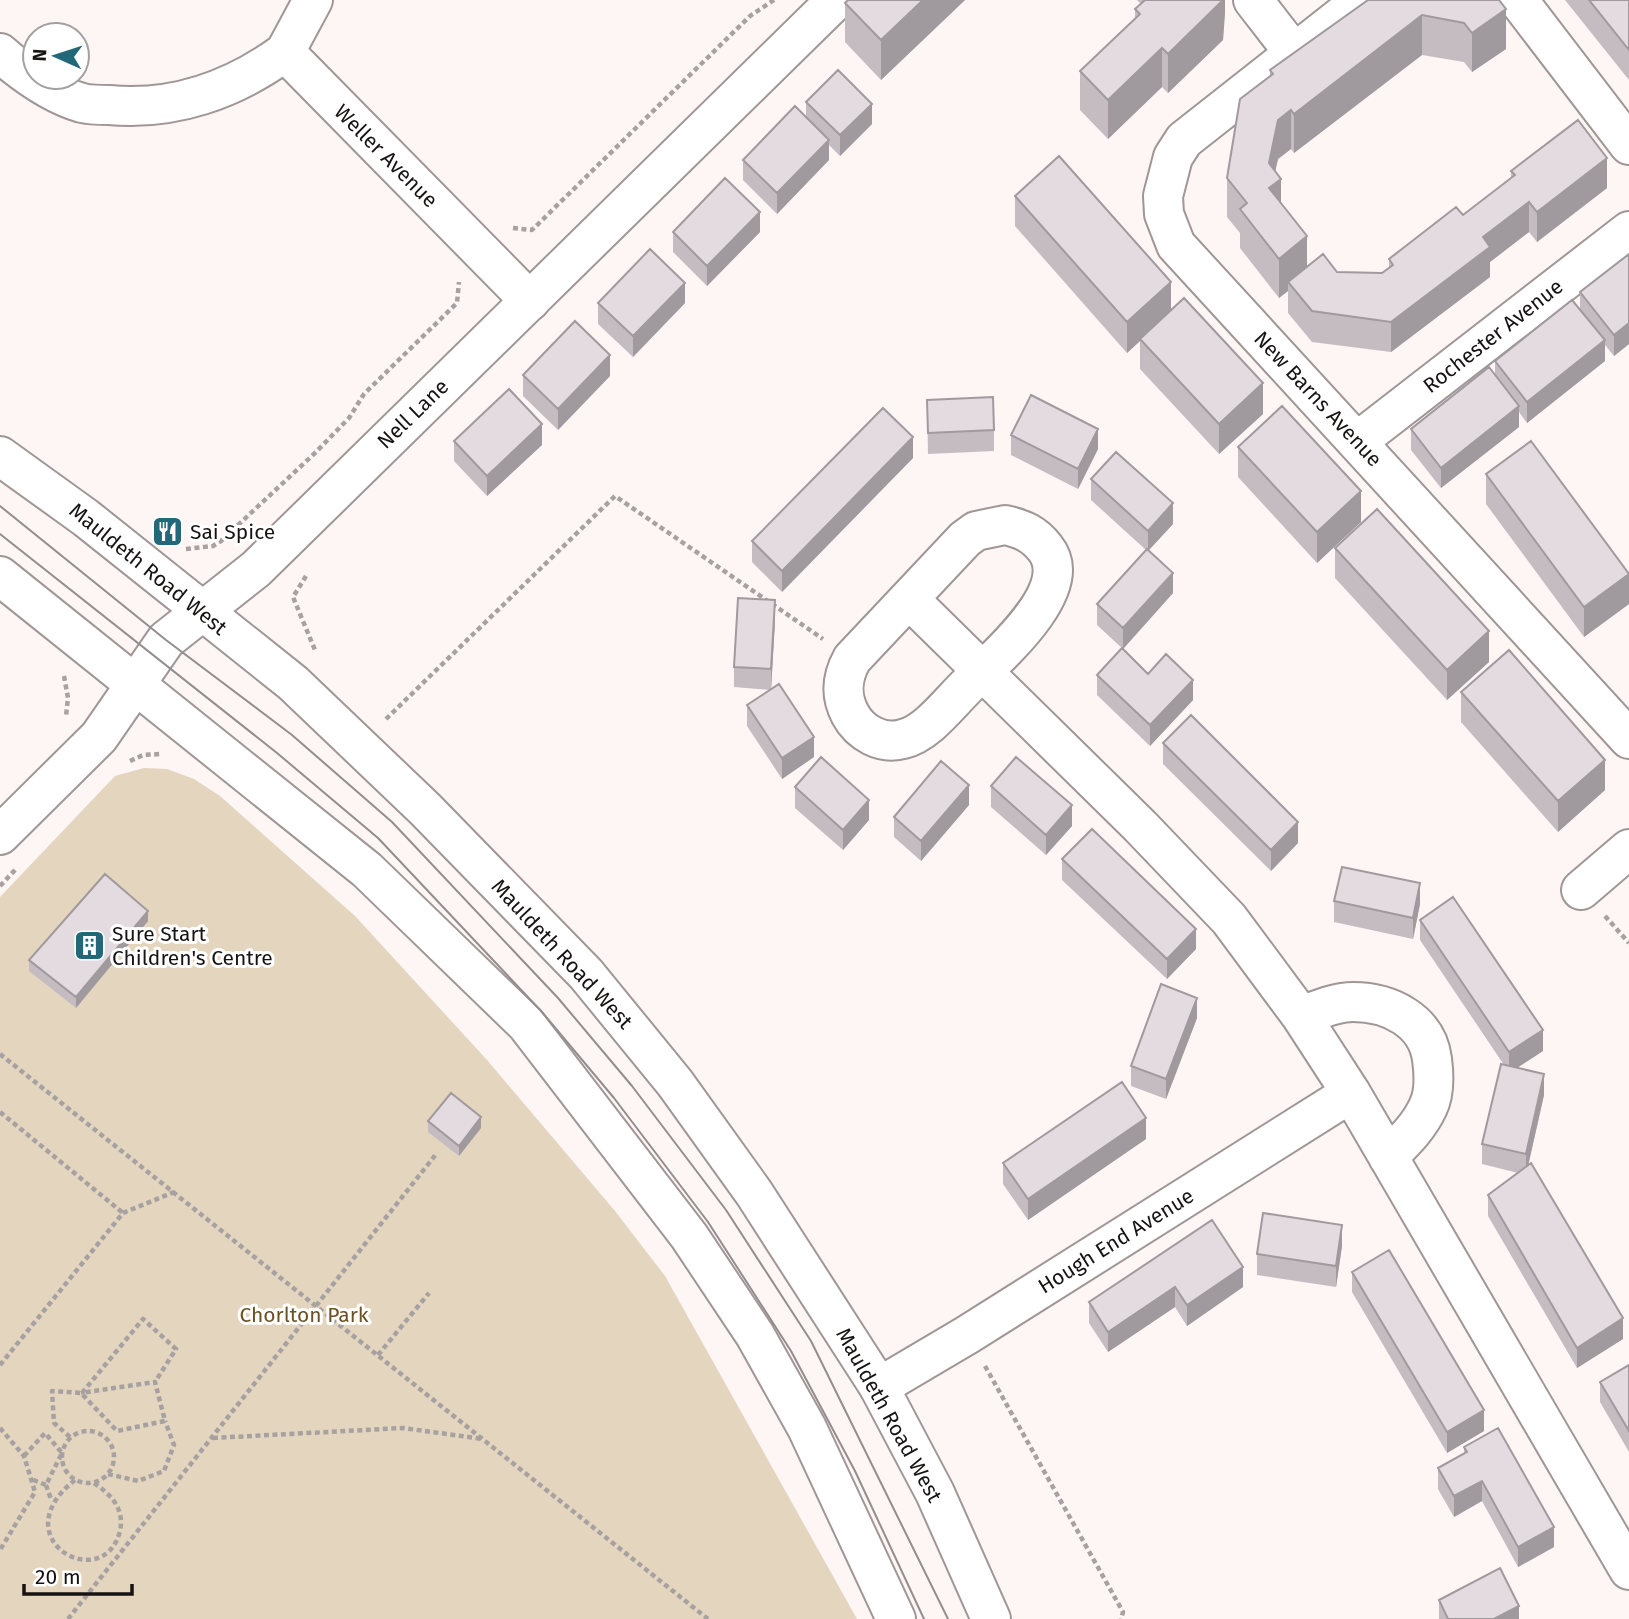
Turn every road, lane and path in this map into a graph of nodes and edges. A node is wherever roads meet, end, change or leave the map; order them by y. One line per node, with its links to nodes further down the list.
1 (313, 0): 7 (street)
2 (774, 0): 11 (path)
3 (836, 0): 14 (street, Nell Lane)
4 (1253, 0): 9 (street)
5 (1362, 0): 9 (street, New Barns Avenue)
6 (1518, 0): 10 (street)
7 (285, 52): 8 (street); 14 (street, Weller Avenue)
8 (0, 53)
9 (1294, 54): 15 (street, New Barns Avenue)
10 (1629, 145)
11 (501, 226)
12 (1629, 231): 15 (street, Rochester Avenue)
13 (459, 280): 17 (path)
14 (530, 301): 21 (street, Nell Lane)
15 (1358, 441): 29 (street, New Barns Avenue)
16 (0, 456): 21 (street, Mauldeth Road West)
17 (178, 549)
18 (309, 572): 22 (path)
19 (0, 576): 26 (street)
20 (909, 599): 23 (street); 24 (street); 24 (street)
21 (199, 611): 26 (street, Nell Lane); 50 (street, Mauldeth Road West)
22 (316, 653)
23 (852, 659): 24 (street); 28 (path)
24 (984, 670): 36 (street)
25 (62, 671): 27 (path)
26 (134, 685): 32 (street, Nell Lane); 69 (street)
27 (64, 721)
28 (380, 724)
29 (1629, 739)
30 (168, 755): 31 (path)
31 (121, 765)
32 (12, 848): 34 (path)
33 (1629, 849): 35 (street)
34 (0, 886)
35 (1581, 890)
36 (1301, 1016): 38 (street); 41 (street)
37 (0, 1054): 42 (path)
38 (1351, 1093): 41 (street); 50 (street, Hough End Avenue)
39 (0, 1112): 43 (path)
40 (437, 1153): 45 (path)
41 (1388, 1157): 66 (street)
42 (174, 1192): 43 (path); 45 (path)
43 (123, 1213): 48 (path)
44 (429, 1293): 46 (path)
45 (317, 1305): 46 (path); 55 (path)
46 (379, 1355): 56 (path)
47 (981, 1359): 71 (path)
48 (0, 1365)
49 (155, 1382): 51 (path); 51 (path); 52 (path)
50 (878, 1387): 70 (street, Mauldeth Road West)
51 (81, 1394): 52 (path); 54 (path)
52 (165, 1421): 59 (path)
53 (0, 1428): 58 (path)
54 (70, 1437): 57 (path); 59 (path)
55 (212, 1438): 56 (path); 67 (path)
56 (486, 1440): 68 (path)
57 (62, 1453): 58 (path); 61 (path); 63 (path)
58 (24, 1456): 60 (path)
59 (108, 1474): 62 (path)
60 (31, 1479): 63 (path); 65 (path)
61 (75, 1480): 62 (path); 64 (path)
62 (93, 1483): 64 (path)
63 (46, 1485): 64 (path)
64 (51, 1499)
65 (0, 1550)
66 (1629, 1570)
67 (68, 1619)
68 (708, 1619)
69 (896, 1619)
70 (991, 1619)
71 (1121, 1619)

